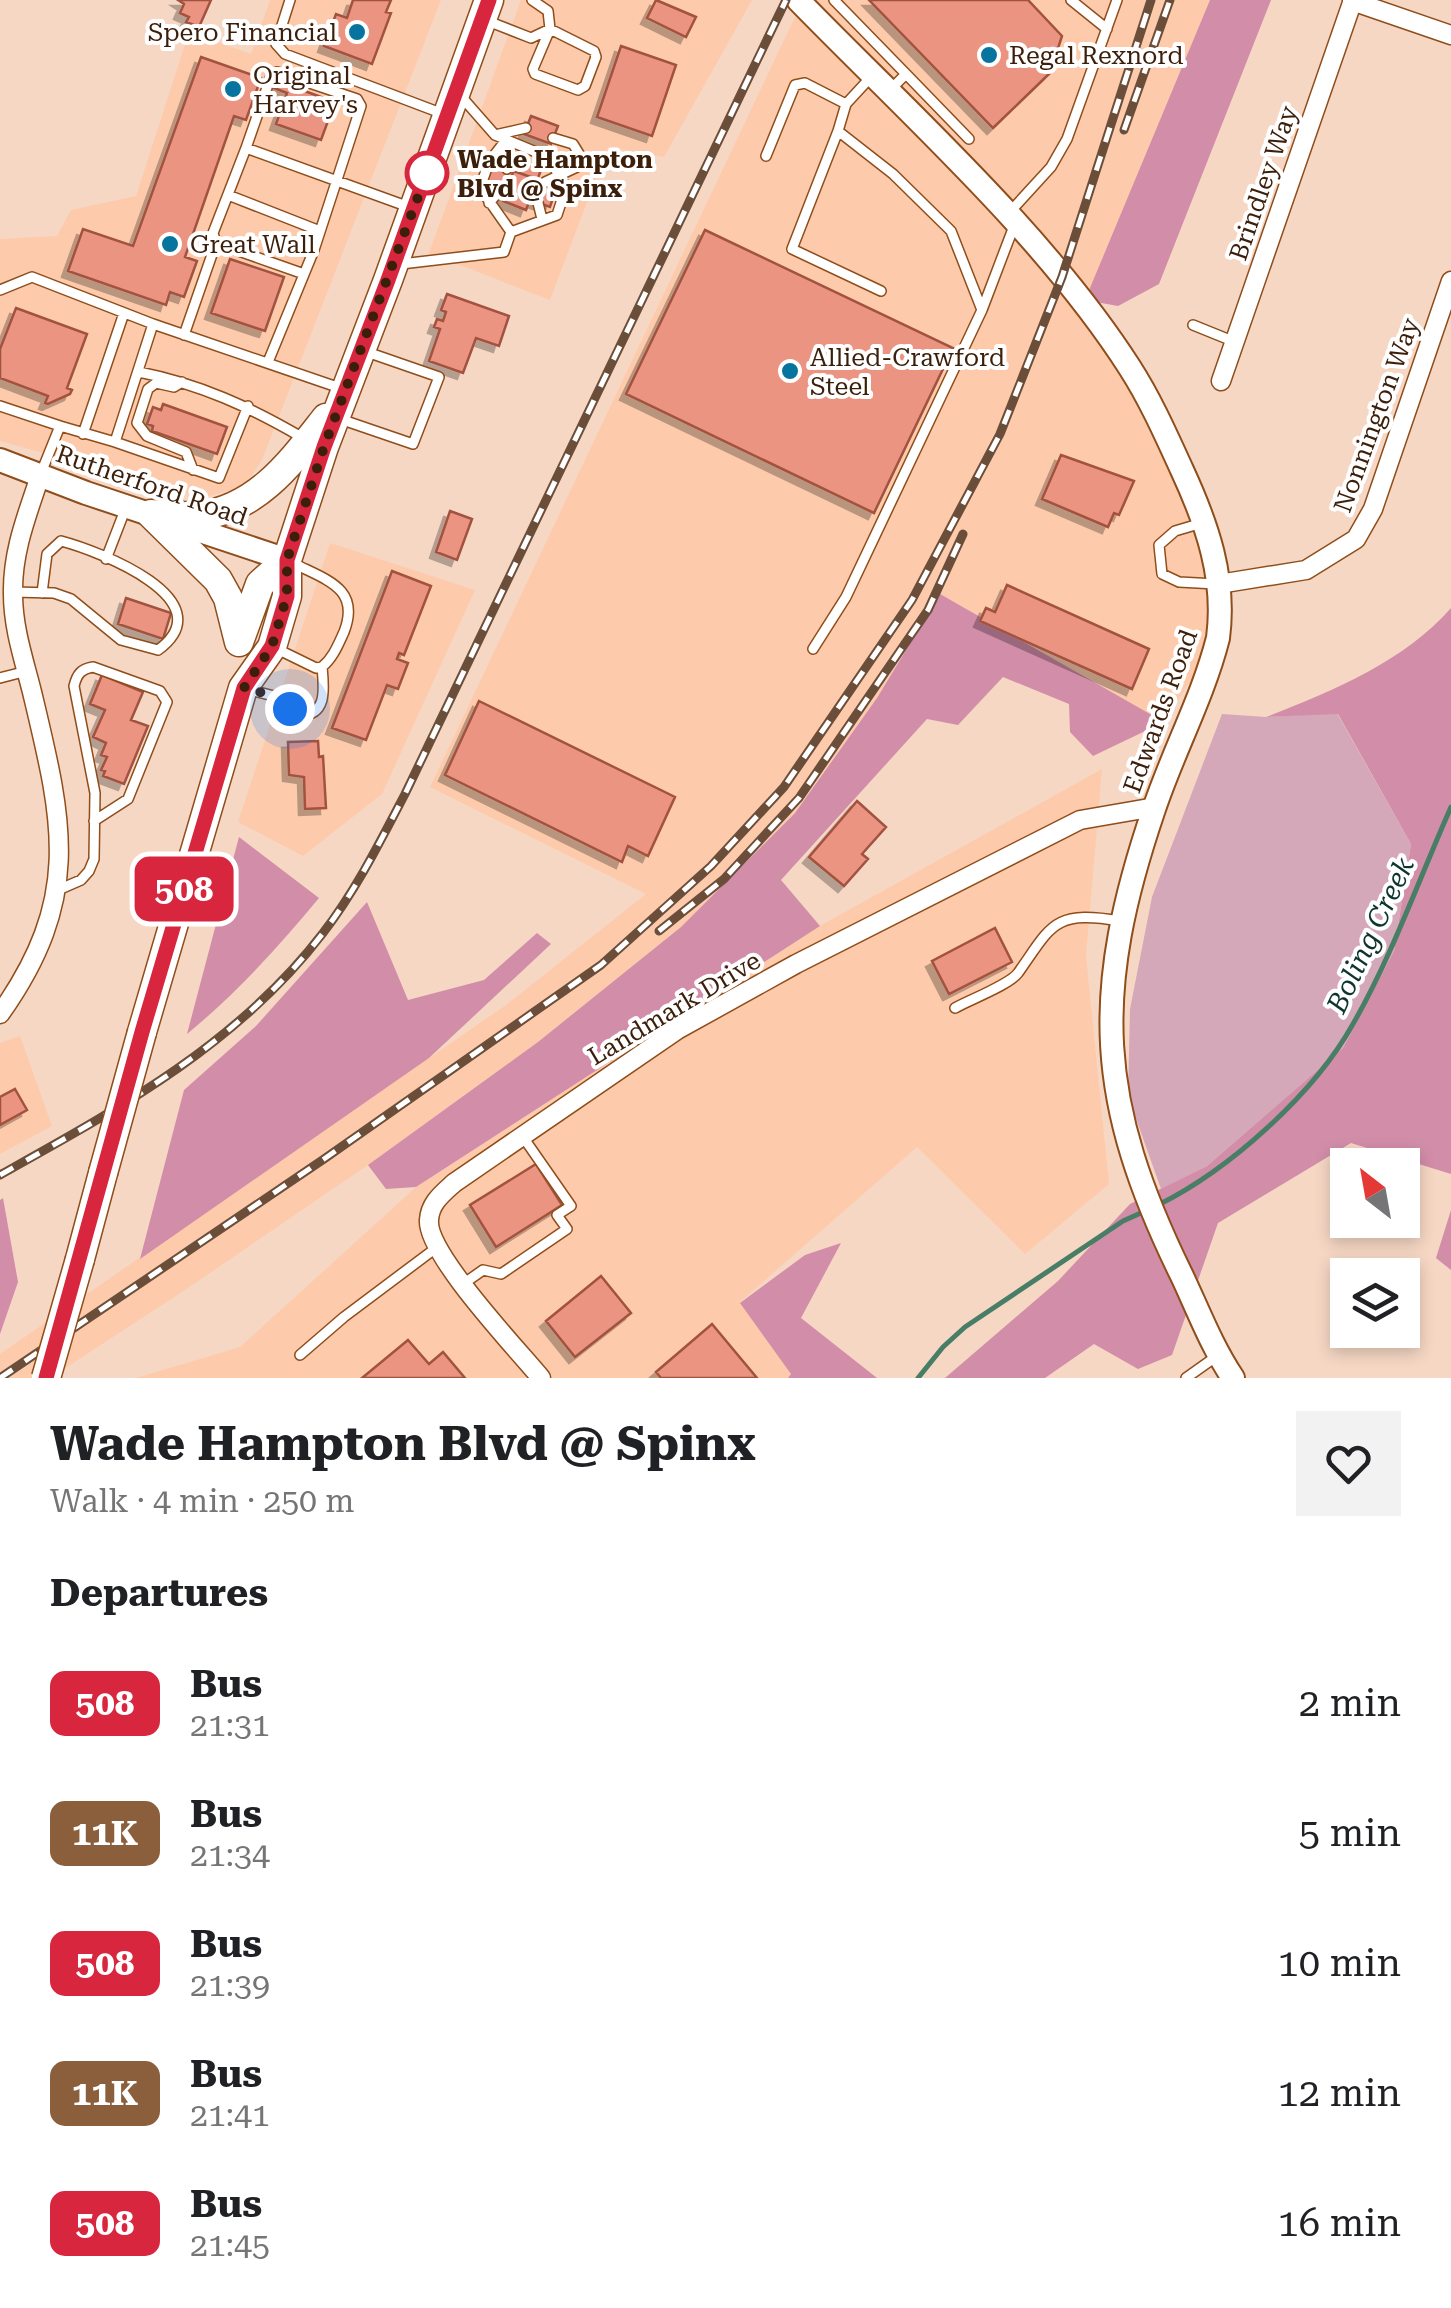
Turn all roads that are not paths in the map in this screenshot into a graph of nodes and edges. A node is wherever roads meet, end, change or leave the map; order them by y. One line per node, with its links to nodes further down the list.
1 (290, 0): 14 (lane)
2 (532, 0): 10 (lane)
3 (798, 0): 13 (main road, Edwards Road)
4 (834, 0): 12 (lane)
5 (1071, 0): 9 (lane)
6 (1116, 0): 9 (lane)
7 (1352, 1): 11 (street); 48 (street, Brindley Way)
8 (486, 9): 10 (lane); 14 (main road)
9 (1108, 29): 34 (lane)
10 (550, 30): 10 (lane)
11 (1451, 35)
12 (906, 74): 13 (lane); 20 (lane)
13 (880, 84): 15 (lane); 34 (main road, Edwards Road)
14 (452, 103): 18 (lane); 32 (main road)
15 (846, 104): 17 (lane); 23 (lane)
16 (526, 128): 18 (lane)
17 (838, 132): 42 (lane); 43 (lane)
18 (495, 135): 21 (lane)
19 (553, 138): 25 (lane)
20 (969, 138)
21 (506, 140): 24 (lane); 25 (lane); 31 (lane)
22 (246, 148): 26 (lane); 26 (lane); 29 (lane)
23 (766, 156)
24 (507, 169)
25 (560, 176): 27 (lane); 33 (lane)
26 (338, 181): 32 (lane); 35 (lane)
27 (546, 182)
28 (500, 190): 31 (lane)
29 (228, 195): 35 (lane); 37 (lane)
30 (538, 203): 33 (lane)
31 (489, 204): 36 (lane)
32 (414, 209): 38 (main road)
33 (542, 219): 36 (lane)
34 (1011, 220): 43 (lane); 65 (main road, Edwards Road)
35 (320, 231): 39 (lane)
36 (511, 232): 38 (lane)
37 (216, 242): 39 (lane); 47 (lane)
38 (394, 265): 49 (main road)
39 (304, 274): 50 (lane)
40 (1451, 281): 68 (street, Nonnington Way)
41 (0, 290): 44 (lane)
42 (881, 290)
43 (982, 310): 73 (lane)
44 (124, 313): 45 (lane); 58 (lane)
45 (153, 324): 47 (lane); 51 (lane)
46 (1193, 324): 48 (lane)
47 (184, 334): 50 (lane)
48 (1235, 342): 53 (street, Brindley Way)
49 (360, 350): 54 (main road); 54 (lane)
50 (268, 362): 54 (lane)
51 (139, 372): 52 (lane); 59 (lane)
52 (182, 382): 56 (lane); 62 (lane)
53 (1221, 382)
54 (341, 401): 60 (main road)
55 (0, 406): 57 (lane)
56 (248, 406): 60 (lane); 62 (lane)
57 (60, 426): 58 (lane); 63 (lane)
58 (83, 434): 59 (lane)
59 (115, 442): 62 (lane)
60 (316, 444): 64 (main road); 67 (main road)
61 (0, 460): 63 (main road, Rutherford Road)
62 (194, 470)
63 (40, 476): 64 (main road, Rutherford Road); 69 (street)
64 (139, 510): 66 (lane); 67 (main road, Rutherford Road); 71 (main road)
65 (1204, 522): 68 (main road, Edwards Road); 68 (lane)
66 (106, 558): 70 (lane); 70 (lane)
67 (287, 560): 71 (main road); 72 (main road); 74 (lane)
68 (1219, 584): 78 (main road, Edwards Road)
69 (13, 592): 70 (lane); 75 (street)
70 (42, 593)
71 (240, 642): 77 (main road)
72 (272, 646): 74 (lane); 77 (main road)
73 (813, 649)
74 (322, 667): 77 (lane)
75 (27, 672): 76 (lane); 80 (street)
76 (0, 678)
77 (244, 688): 89 (main road, bridge)
78 (1154, 807): 81 (main road, Edwards Road); 84 (street, Landmark Drive)
79 (94, 821): 79 (lane); 80 (lane)
80 (55, 892): 83 (street)
81 (1122, 922): 82 (lane); 87 (main road, Edwards Road)
82 (954, 1008)
83 (0, 1014)
84 (523, 1137): 85 (street, Landmark Drive); 86 (lane)
85 (436, 1248): 86 (street); 88 (lane)
86 (463, 1284): 90 (street)
87 (1219, 1354): 91 (lane); 92 (main road, Edwards Road)
88 (300, 1355)
89 (46, 1378)
90 (541, 1378)
91 (1186, 1378)
92 (1233, 1378)

